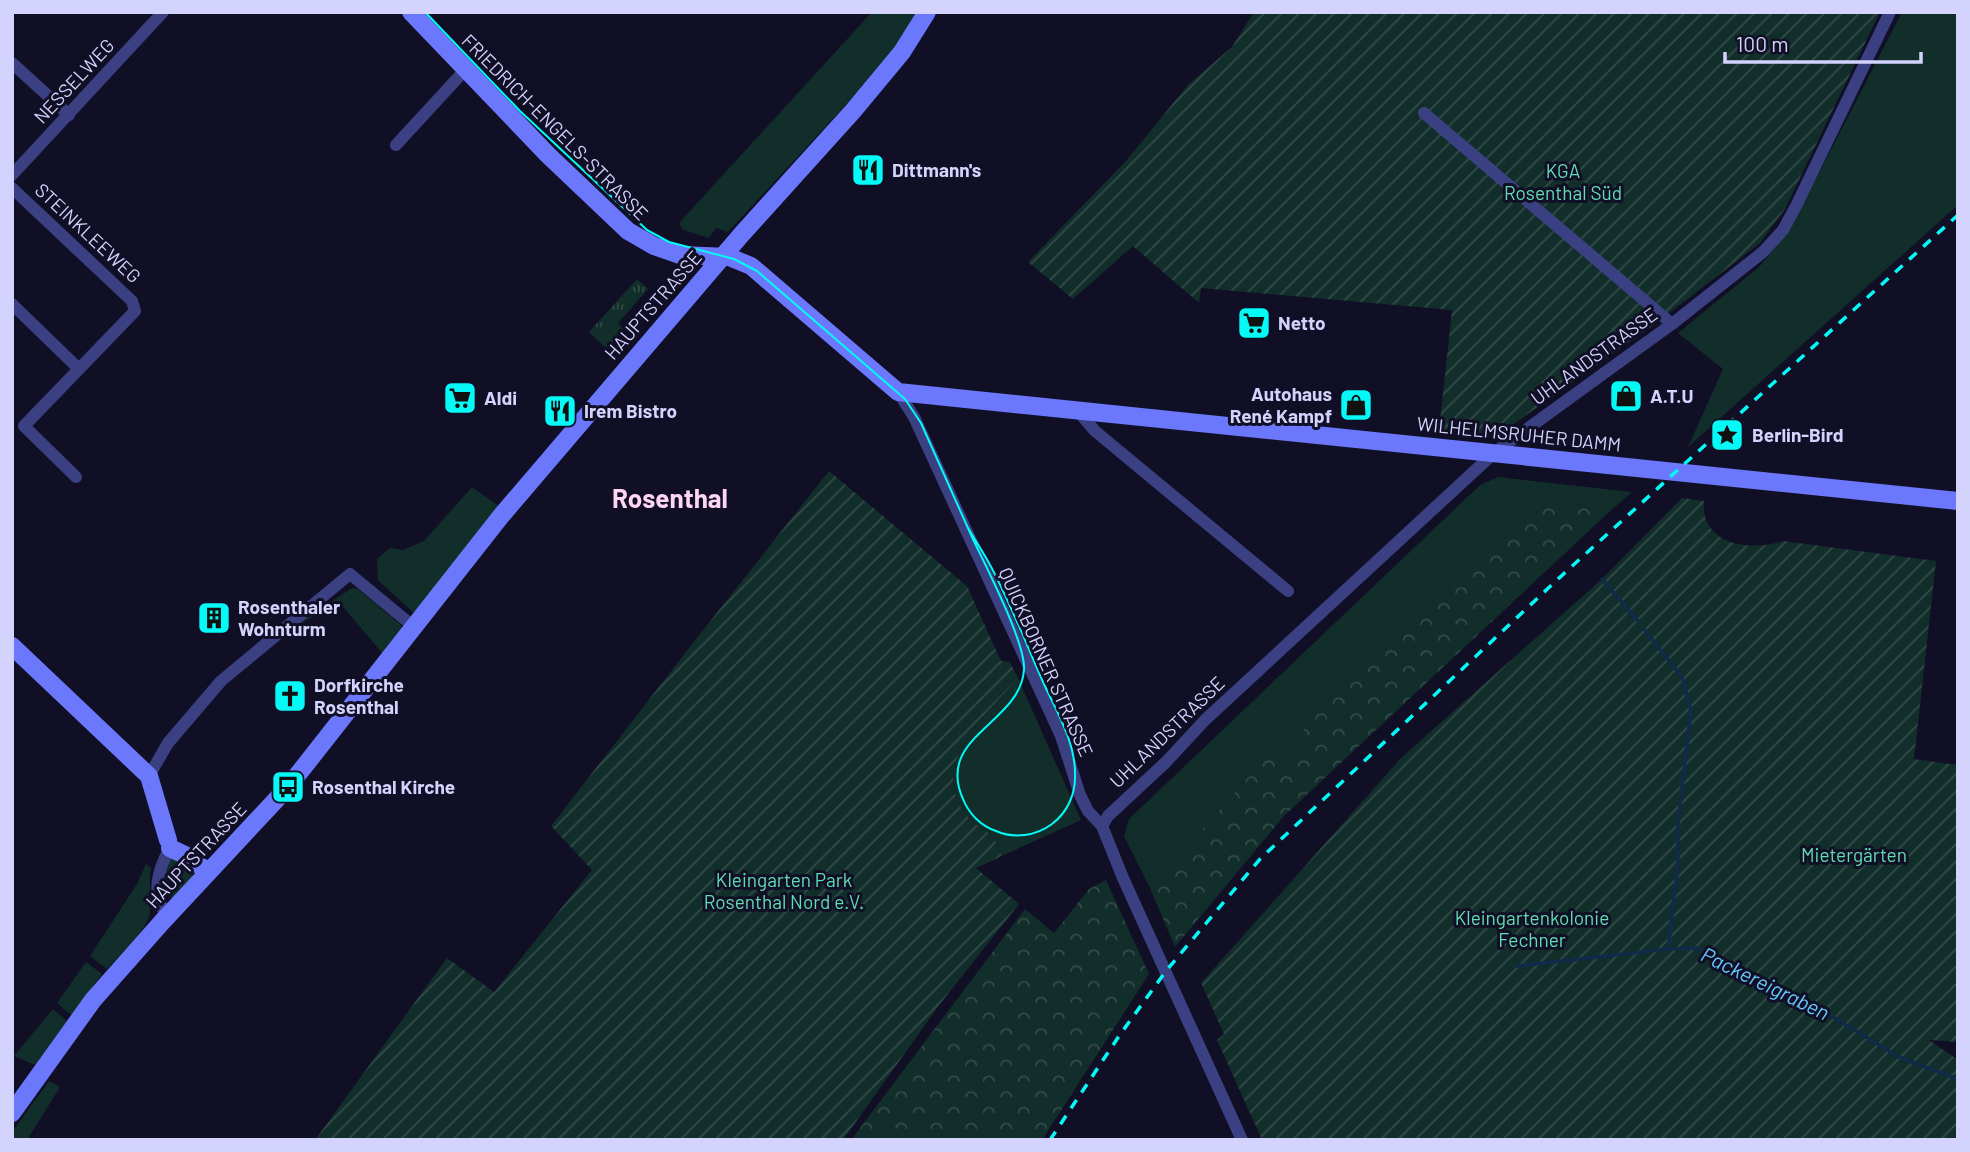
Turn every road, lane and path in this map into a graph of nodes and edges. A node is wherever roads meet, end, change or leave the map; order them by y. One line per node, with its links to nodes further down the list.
1 (163, 12): 8 (street, NESSELWEG)
2 (411, 12): 6 (main road, FRIEDRICH-ENGELS-STRASSE)
3 (927, 12): 12 (main road, HAUPTSTRASSE)
4 (1891, 12): 14 (street, UHLANDSTRASSE)
5 (12, 64): 8 (street)
6 (465, 70): 9 (street); 12 (main road, FRIEDRICH-ENGELS-STRASSE)
7 (1424, 113): 14 (street)
8 (69, 115): 10 (street, NESSELWEG)
9 (396, 145)
10 (12, 175)
11 (12, 188): 15 (street, STEINKLEEWEG)
12 (722, 257): 16 (main road); 22 (main road, HAUPTSTRASSE)
13 (12, 304): 15 (street)
14 (1672, 324): 18 (street, UHLANDSTRASSE)
15 (79, 369): 19 (street, STEINKLEEWEG)
16 (898, 391): 17 (main road, WILHELMSRUHER DAMM); 25 (street, QUICKBORNER STRASSE)
17 (1077, 410): 18 (main road, WILHELMSRUHER DAMM); 21 (street)
18 (1494, 453): 20 (main road, WILHELMSRUHER DAMM); 25 (street, UHLANDSTRASSE)
19 (76, 477)
20 (1958, 501)
21 (1287, 591)
22 (414, 627): 24 (street); 27 (main road, HAUPTSTRASSE)
23 (12, 646): 24 (main road)
24 (149, 776): 26 (main road)
25 (1102, 826): 30 (street, QUICKBORNER STRASSE)
26 (169, 844): 27 (main road); 28 (street)
27 (208, 872): 28 (main road, HAUPTSTRASSE)
28 (167, 916): 29 (main road, HAUPTSTRASSE)
29 (12, 1114)
30 (1242, 1140)

